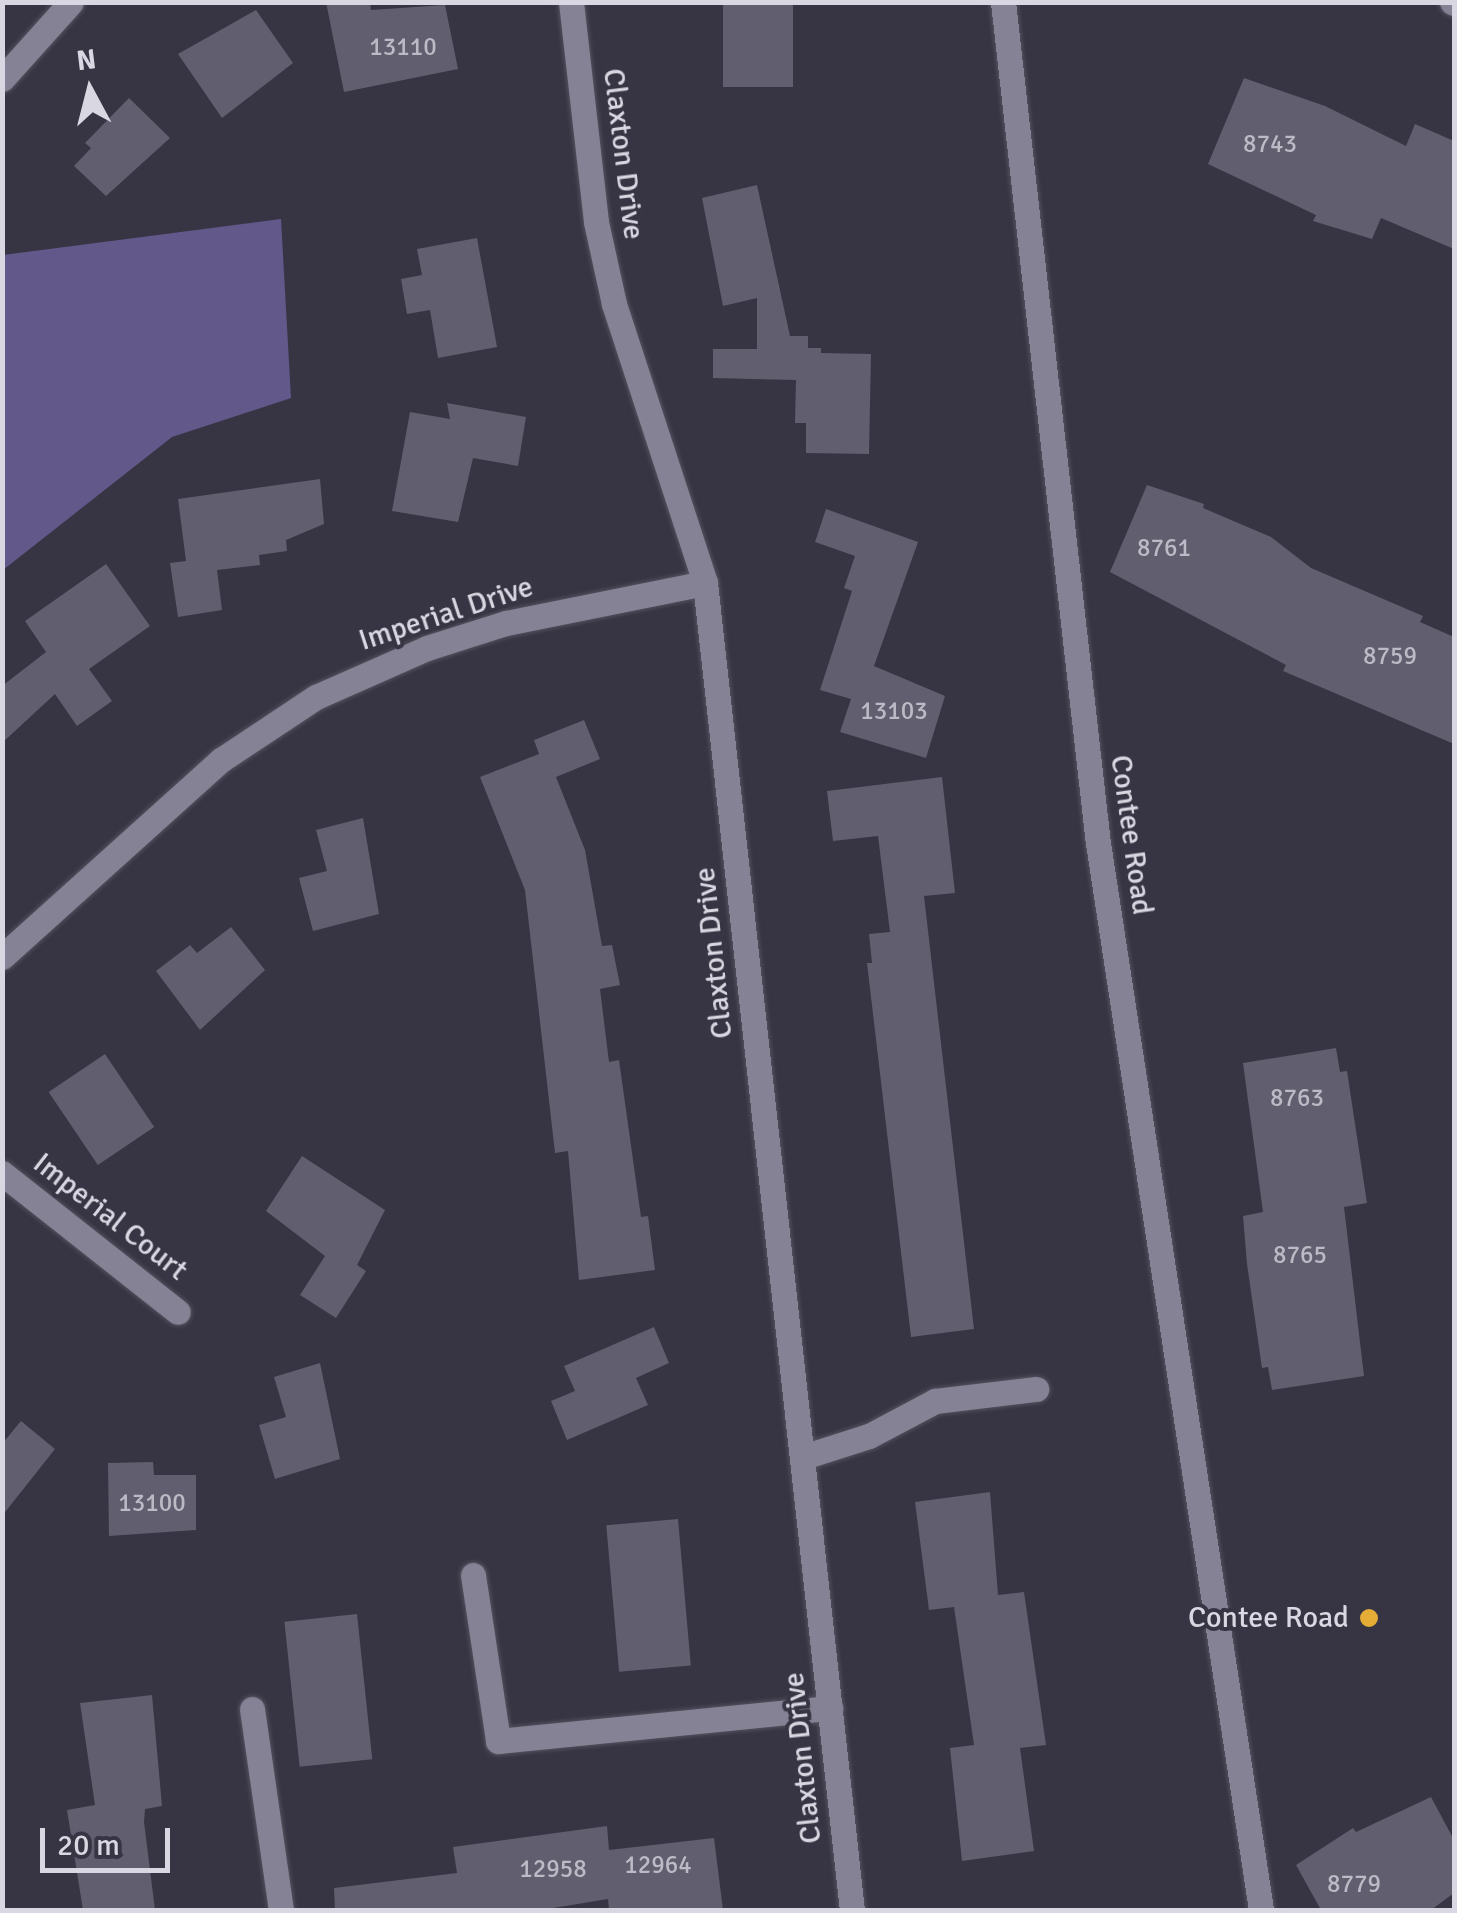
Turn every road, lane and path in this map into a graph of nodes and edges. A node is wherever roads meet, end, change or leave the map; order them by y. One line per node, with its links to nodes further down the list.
1 (72, 2): 4 (street)
2 (571, 2): 5 (street, Claxton Drive)
3 (1002, 2): 16 (street, Contee Road)
4 (2, 79)
5 (705, 583): 6 (street, Imperial Drive); 10 (street, Claxton Drive)
6 (2, 957)
7 (2, 1173): 8 (street, Imperial Court)
8 (178, 1312)
9 (1036, 1388): 10 (street)
10 (803, 1457): 12 (street, Claxton Drive)
11 (474, 1575): 12 (street)
12 (830, 1708): 15 (street, Claxton Drive)
13 (252, 1709): 14 (street)
14 (282, 1910)
15 (852, 1910)
16 (1261, 1910)

